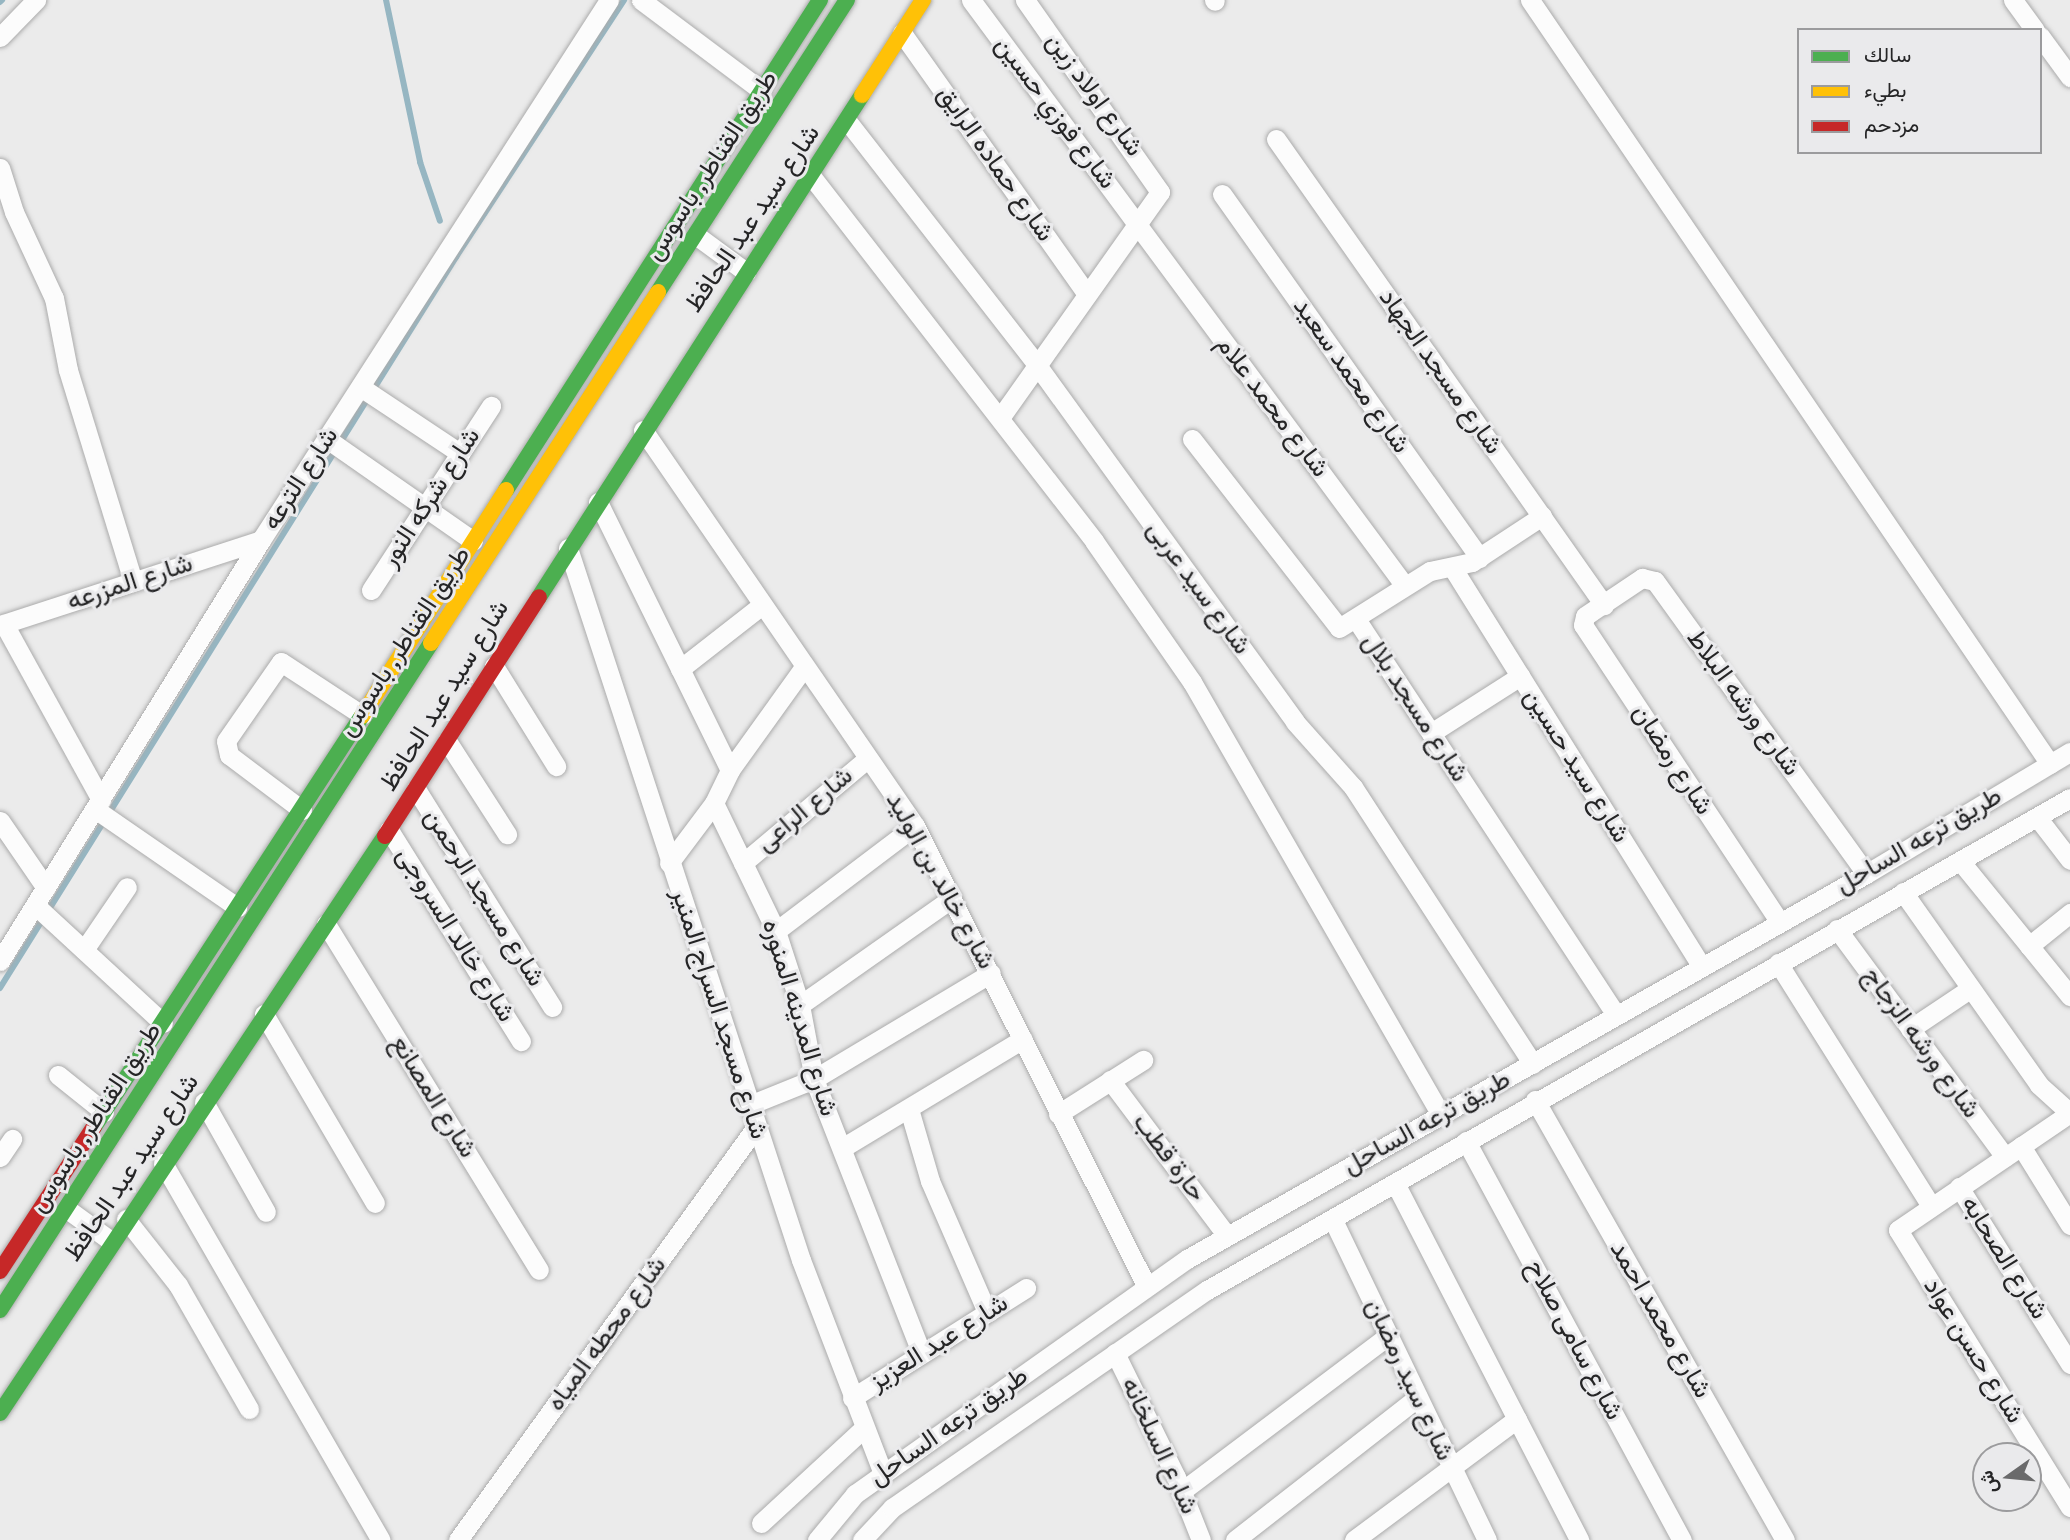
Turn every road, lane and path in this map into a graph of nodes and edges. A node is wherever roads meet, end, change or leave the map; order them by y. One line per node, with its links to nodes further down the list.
1 (36, 0): 13 (street)
2 (609, 0): 28 (street, شارع الترعه)
3 (641, 0): 17 (street)
4 (820, 0): 17 (main road, طريق القناطر, باسوس)
5 (848, 0): 24 (main road, طريق القناطر, باسوس)
6 (923, 0): 12 (main road, شارع سيد عبد الحافظ)
7 (971, 0): 23 (street, شارع فوزي حسين)
8 (1025, 0): 23 (street, شارع اولاد زين)
9 (1530, 0): 59 (street)
10 (2013, 0): 11 (street)
11 (2034, 28)
12 (902, 33): 18 (main road, شارع سيد عبد الحافظ); 26 (street, شارع حماده الرايق)
13 (0, 37)
14 (2042, 37): 15 (street)
15 (2063, 51): 16 (street)
16 (2070, 77)
17 (762, 91): 39 (main road, طريق القناطر, باسوس)
18 (848, 122): 21 (main road, شارع سيد عبد الحافظ); 27 (street, شارع سيد عربى)
19 (1276, 139): 37 (street, شارع مسجد الجهاد)
20 (0, 168): 43 (street)
21 (812, 177): 25 (main road, شارع سيد عبد الحافظ); 30 (street)
22 (1223, 194): 41 (street, شارع محمد سعيد)
23 (1139, 227): 26 (street); 44 (street, شارع محمد علام)
24 (697, 236): 25 (street); 127 (main road, طريق القناطر, باسوس)
25 (746, 272): 31 (main road, شارع سيد عبد الحافظ)
26 (1087, 294): 27 (street)
27 (1037, 365): 30 (street); 104 (street, شارع سيد عربى)
28 (362, 388): 32 (street, شارع الترعه); 34 (street)
29 (491, 405): 34 (street, شارع شركه النور)
30 (1000, 418): 115 (street)
31 (643, 430): 35 (main road, شارع سيد عبد الحافظ); 46 (street, شارع خالد بن الوليد)
32 (327, 439): 36 (street); 38 (street, شارع الترعه)
33 (1192, 439): 48 (street, شارع مسجد بلال)
34 (460, 453): 36 (street, شارع شركه النور)
35 (598, 502): 40 (main road, شارع سيد عبد الحافظ); 52 (street)
36 (426, 508): 39 (street); 45 (street, شارع شركه النور)
37 (1542, 516): 41 (street); 47 (street, شارع مسجد الجهاد)
38 (261, 540): 43 (street, شارع المزرعه); 65 (street, شارع الترعه)
39 (472, 541): 54 (main road, طريق القناطر, باسوس)
40 (568, 548): 50 (main road, شارع سيد عبد الحافظ); 74 (street, شارع مسجد السراج المنير)
41 (1480, 558): 42 (street)
42 (1452, 568): 44 (street); 53 (street, شارع سيد حسين)
43 (133, 581): 49 (street, شارع المزرعه)
44 (1405, 586): 48 (street)
45 (371, 590)
46 (762, 605): 51 (street, شارع خالد بن الوليد); 52 (street)
47 (1604, 605): 76 (street, شارع ورشه البلاط); 83 (street, شارع رمضان)
48 (1356, 619): 55 (street, شارع مسجد بلال)
49 (2, 624): 65 (street)
50 (494, 666): 56 (main road, شارع سيد عبد الحافظ); 60 (street)
51 (804, 667): 58 (street, شارع خالد بن الوليد); 61 (street)
52 (680, 669): 61 (street)
53 (1520, 676): 55 (street); 91 (street, شارع سيد حسين)
54 (362, 715): 66 (main road, طريق القناطر, باسوس); 66 (street)
55 (1431, 733): 98 (street, شارع مسجد بلال)
56 (447, 741): 62 (main road, شارع سيد عبد الحافظ); 71 (street)
57 (2070, 752): 59 (street, طريق ترعه الساحل)
58 (868, 758): 69 (street, شارع خالد بن الوليد); 75 (street, شارع الراعى)
59 (2050, 764): 76 (street, طريق ترعه الساحل)
60 (556, 766)
61 (730, 770): 64 (street)
62 (416, 789): 70 (main road, شارع سيد عبد الحافظ); 96 (street, شارع مسجد الرحمن)
63 (2070, 798): 67 (street, طريق ترعه الساحل)
64 (714, 803): 74 (street); 75 (street, شارع المدينه المنوره)
65 (98, 804): 79 (street, شارع الترعه); 81 (street)
66 (302, 810): 81 (main road, طريق القناطر, باسوس)
67 (2037, 817): 72 (street); 73 (street, طريق ترعه الساحل)
68 (0, 821): 79 (street)
69 (915, 826): 80 (street, شارع خالد بن الوليد); 86 (street)
70 (389, 830): 84 (main road, شارع سيد عبد الحافظ); 102 (street, شارع خالد السروجى)
71 (507, 834)
72 (2070, 860)
73 (1961, 862): 78 (street, طريق ترعه الساحل); 87 (street)
74 (669, 863): 110 (street, شارع مسجد السراج المنير)
75 (743, 863): 86 (street, شارع المدينه المنوره)
76 (1866, 874): 83 (street, طريق ترعه الساحل)
77 (127, 887): 88 (street)
78 (1903, 892): 85 (street, طريق ترعه الساحل); 93 (street)
79 (41, 897): 88 (street); 89 (street, شارع الترعه)
80 (952, 898): 92 (street, شارع خالد بن الوليد); 95 (street)
81 (237, 907): 99 (main road, طريق القناطر, باسوس)
82 (2070, 914): 87 (street)
83 (1779, 921): 91 (street, طريق ترعه الساحل)
84 (326, 924): 97 (main road, شارع سيد عبد الحافظ); 134 (street, شارع المصانع)
85 (1837, 929): 90 (street, طريق ترعه الساحل); 100 (street, شارع ورشه الزجاج)
86 (776, 931): 95 (street, شارع المدينه المنوره)
87 (2029, 946): 94 (street)
88 (84, 950): 99 (street)
89 (0, 961)
90 (1778, 962): 108 (street, طريق ترعه الساحل); 126 (street)
91 (1701, 965): 98 (street, طريق ترعه الساحل)
92 (991, 973): 101 (street, شارع خالد بن الوليد); 106 (street)
93 (1971, 988): 100 (street); 113 (street)
94 (2070, 996)
95 (800, 1005): 106 (street, شارع المدينه المنوره)
96 (552, 1007)
97 (264, 1014): 109 (main road, شارع سيد عبد الحافظ); 125 (street)
98 (1616, 1015): 104 (street, طريق ترعه الساحل)
99 (163, 1023): 112 (main road, طريق القناطر, باسوس)
100 (1910, 1029): 120 (street, شارع ورشه الزجاج)
101 (1023, 1039): 111 (street); 114 (street, شارع خالد بن الوليد)
102 (521, 1041)
103 (1143, 1060): 107 (street)
104 (1534, 1064): 115 (street, طريق ترعه الساحل)
105 (58, 1075): 112 (street)
106 (814, 1079): 110 (street); 119 (street, شارع المدينه المنوره)
107 (1110, 1080): 114 (street); 132 (street, حارة قطب)
108 (1535, 1100): 118 (street, طريق ترعه الساحل); 165 (street, شارع محمد احمد)
109 (204, 1102): 122 (main road, شارع سيد عبد الحافظ); 128 (street)
110 (752, 1104): 116 (street, شارع مسجد السراج المنير)
111 (909, 1109): 119 (street); 139 (street)
112 (104, 1112): 135 (main road, طريق القناطر, باسوس)
113 (2070, 1113): 120 (street)
114 (1058, 1114): 136 (street, شارع خالد بن الوليد)
115 (1441, 1115): 132 (street, طريق ترعه الساحل)
116 (756, 1127): 145 (street, شارع مسجد السراج المنير); 157 (street, شارع محطه المياه)
117 (12, 1139): 121 (street)
118 (1466, 1141): 123 (street, طريق ترعه الساحل); 164 (street, شارع سامى صلاح)
119 (842, 1148): 142 (street, شارع المدينه المنوره)
120 (2013, 1151): 124 (street); 131 (street, شارع ورشه الزجاج)
121 (0, 1157)
122 (163, 1163): 129 (main road, شارع سيد عبد الحافظ); 156 (street)
123 (1395, 1182): 130 (street, طريق ترعه الساحل); 148 (street)
124 (1959, 1187): 126 (street); 143 (street, شارع الصحابه)
125 (375, 1203)
126 (1931, 1206): 153 (street, شارع حسن عواد)
127 (67, 1209): 133 (street); 138 (main road, طريق القناطر, باسوس)
128 (266, 1212)
129 (126, 1219): 133 (main road, شارع سيد عبد الحافظ); 146 (street)
130 (1333, 1220): 140 (street, شارع سيد رمضان); 141 (street, طريق ترعه الساحل)
131 (2070, 1225)
132 (1227, 1236): 136 (street, طريق ترعه الساحل)
133 (111, 1241): 147 (main road, شارع سيد عبد الحافظ)
134 (539, 1270)
135 (0, 1271)
136 (1147, 1287): 151 (street, طريق ترعه الساحل)
137 (1026, 1288): 139 (street, شارع عبد العزيز)
138 (0, 1310)
139 (987, 1312): 142 (street, شارع عبد العزيز)
140 (1388, 1336): 144 (street, شارع سيد رمضان); 152 (street)
141 (1115, 1353): 152 (street, شارع السلخانه); 159 (street, طريق ترعه الساحل)
142 (922, 1354): 145 (street, شارع عبد العزيز)
143 (2070, 1364)
144 (1418, 1397): 150 (street, شارع سيد رمضان); 161 (street)
145 (852, 1398): 149 (street, شارع مسجد السراج المنير)
146 (249, 1409)
147 (0, 1413)
148 (1517, 1419): 150 (street); 163 (street)
149 (864, 1428): 151 (street, شارع مسجد السراج المنير); 154 (street)
150 (1449, 1465): 155 (street, شارع سيد رمضان); 162 (street)
151 (883, 1474): 158 (street, طريق ترعه الساحل)
152 (1182, 1491): 160 (street, شارع السلخانه)
153 (2070, 1507)
154 (761, 1523)
155 (1485, 1539)
156 (381, 1540)
157 (458, 1540)
158 (817, 1540)
159 (862, 1540)
160 (1201, 1540)
161 (1235, 1540)
162 (1354, 1540)
163 (1579, 1540)
164 (1682, 1540)
165 (1785, 1540)

